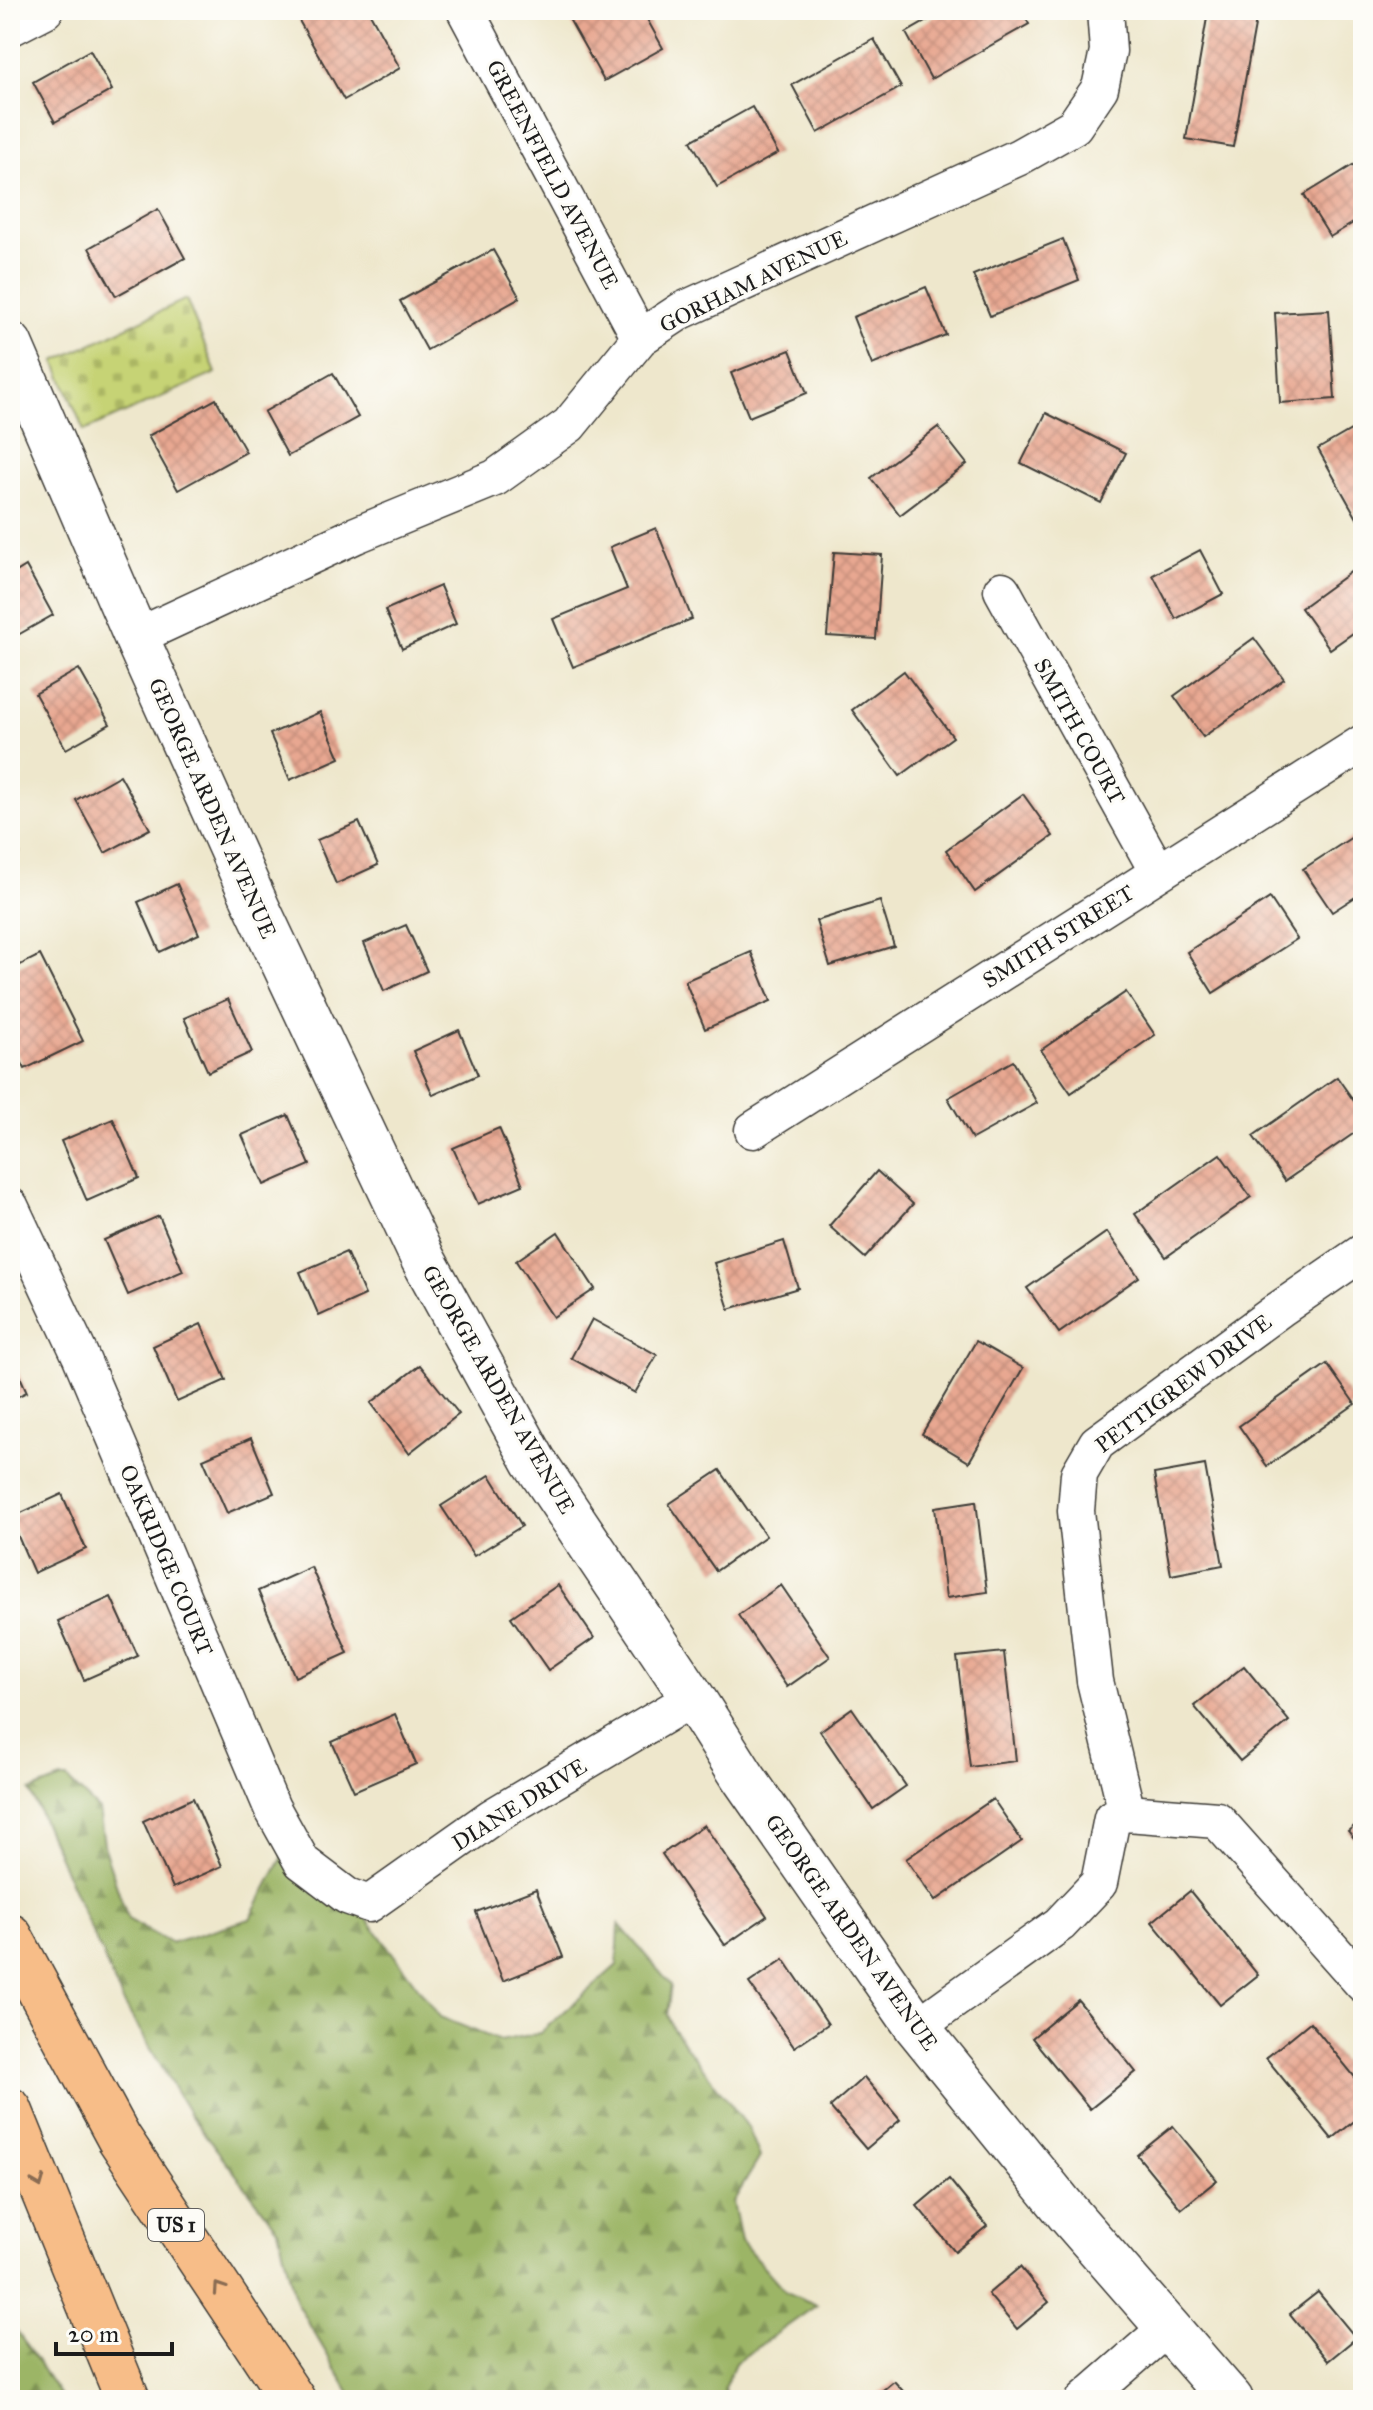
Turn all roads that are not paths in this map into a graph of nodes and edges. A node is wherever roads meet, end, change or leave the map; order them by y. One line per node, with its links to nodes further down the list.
1 (45, 10): 4 (street)
2 (465, 10): 5 (street, GREENFIELD AVENUE)
3 (1105, 10): 5 (street, GORHAM AVENUE)
4 (10, 28)
5 (640, 338): 8 (street, GORHAM AVENUE)
6 (15, 367): 8 (street, GEORGE ARDEN AVENUE)
7 (1002, 590): 10 (street, SMITH COURT)
8 (136, 637): 14 (street, GEORGE ARDEN AVENUE)
9 (1363, 743): 10 (street, SMITH STREET)
10 (1158, 872): 11 (street, SMITH STREET)
11 (753, 1130)
12 (10, 1206): 16 (street, OAKRIDGE COURT)
13 (1363, 1252): 15 (street, PETTIGREW DRIVE)
14 (693, 1698): 16 (street, DIANE DRIVE); 19 (street, GEORGE ARDEN AVENUE)
15 (1127, 1813): 18 (street); 19 (street)
16 (347, 1896)
17 (10, 1936): 23 (main road, US 1, one-way to 17)
18 (1363, 1984)
19 (917, 2027): 21 (street, GEORGE ARDEN AVENUE)
20 (10, 2110): 22 (main road, one-way to 22)
21 (1169, 2326): 24 (street); 25 (street, GEORGE ARDEN AVENUE)
22 (128, 2400)
23 (293, 2400)
24 (1084, 2400)
25 (1231, 2400)

